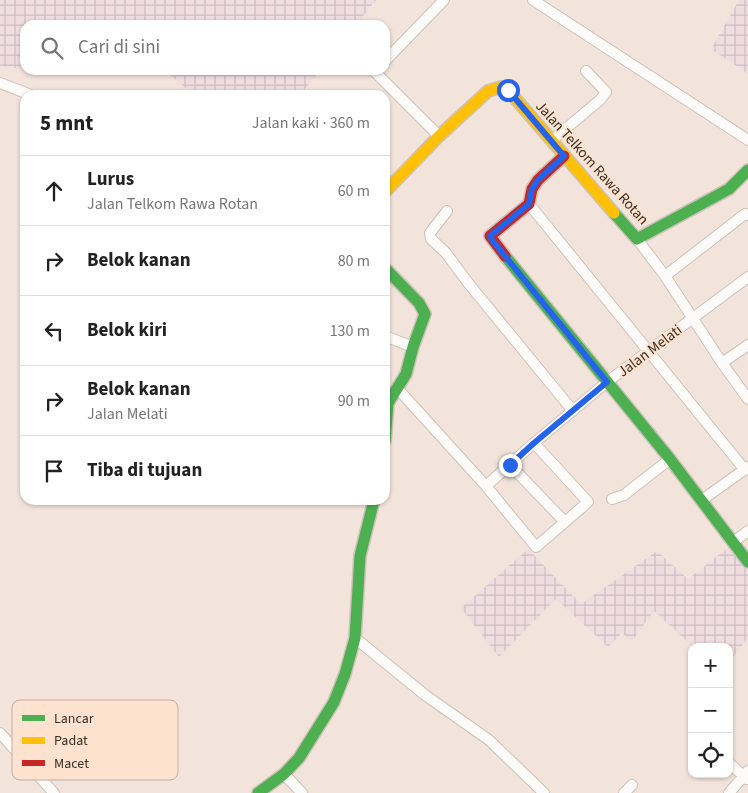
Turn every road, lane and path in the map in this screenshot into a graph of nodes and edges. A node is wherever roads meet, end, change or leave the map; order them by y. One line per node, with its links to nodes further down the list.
1 (444, 0): 3 (street)
2 (533, 0): 9 (street)
3 (390, 56)
4 (586, 71): 10 (street)
5 (379, 75): 8 (street)
6 (0, 83): 7 (street)
7 (20, 91)
8 (439, 136): 10 (street, Jalan Telkom Rawa Rotan); 13 (street, Jalan Telkom Rawa Rotan)
9 (748, 140)
10 (550, 141): 11 (street, Jalan Telkom Rawa Rotan)
11 (564, 156): 14 (street); 17 (street, Jalan Telkom Rawa Rotan)
12 (748, 170): 17 (street, Jalan Telkom Rawa Rotan)
13 (390, 187)
14 (529, 204): 25 (street); 27 (street)
15 (447, 211): 31 (street)
16 (748, 215): 19 (street)
17 (637, 239): 19 (street)
18 (390, 273): 24 (street)
19 (664, 276): 21 (street)
20 (748, 277): 21 (street, Jalan Melati)
21 (693, 318): 25 (street, Jalan Melati); 26 (street)
22 (390, 338): 24 (street)
23 (748, 345): 26 (street)
24 (413, 347): 28 (street)
25 (650, 351): 27 (street, Jalan Melati); 35 (street)
26 (722, 363): 30 (street)
27 (607, 382): 31 (street, Jalan Melati); 33 (street)
28 (398, 388): 29 (street); 36 (street)
29 (390, 400)
30 (748, 400)
31 (573, 411): 32 (street, Jalan Melati)
32 (534, 443): 34 (street, Jalan Melati); 40 (street)
33 (670, 459): 37 (street); 38 (street)
34 (510, 465): 36 (street, Jalan Melati); 40 (street)
35 (746, 468): 38 (street)
36 (486, 486): 40 (street)
37 (612, 499)
38 (702, 500): 42 (street)
39 (373, 505): 44 (street)
40 (564, 521)
41 (748, 531): 42 (street)
42 (733, 542): 43 (street)
43 (748, 562)
44 (354, 638): 48 (street); 52 (street)
45 (0, 733): 46 (street)
46 (12, 746)
47 (733, 766): 49 (street)
48 (284, 774): 54 (street); 55 (street)
49 (746, 775): 57 (street)
50 (42, 780): 53 (street)
51 (632, 785): 56 (street)
52 (540, 792)
53 (54, 793)
54 (258, 793)
55 (302, 793)
56 (624, 793)
57 (729, 793)

